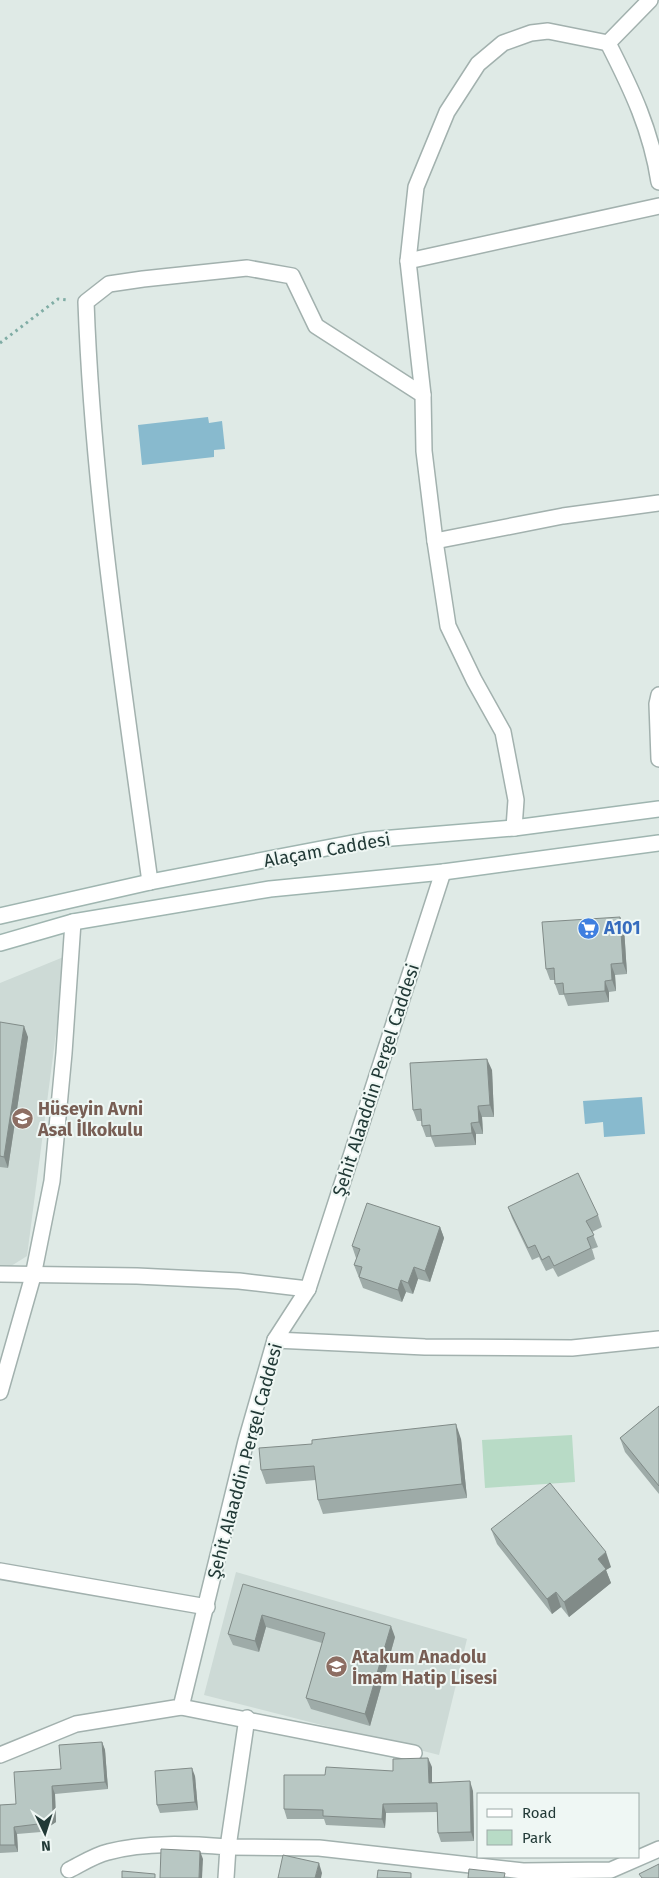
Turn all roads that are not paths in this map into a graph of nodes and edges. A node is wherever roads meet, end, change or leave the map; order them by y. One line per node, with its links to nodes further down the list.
1 (650, 0): 2 (street)
2 (608, 43): 3 (street); 5 (street)
3 (659, 182)
4 (659, 206): 5 (street)
5 (408, 261): 6 (street)
6 (423, 395): 8 (street); 15 (street)
7 (659, 503): 8 (street)
8 (435, 541): 12 (street)
9 (659, 696): 10 (street)
10 (659, 759)
11 (659, 809): 12 (street, Alaçam Caddesi)
12 (514, 828): 15 (street, Alaçam Caddesi)
13 (659, 842): 14 (street, Alaçam Caddesi)
14 (443, 872): 17 (street, Alaçam Caddesi); 21 (street, Şehit Alaaddin Pergel Caddesi)
15 (150, 882): 16 (street, Alaçam Caddesi)
16 (0, 916)
17 (73, 922): 18 (street, Alaçam Caddesi); 20 (street)
18 (0, 943)
19 (0, 1274): 20 (street)
20 (33, 1276): 21 (street); 24 (street)
21 (308, 1289): 23 (street, Şehit Alaaddin Pergel Caddesi)
22 (659, 1339): 23 (street)
23 (275, 1340): 26 (street, Şehit Alaaddin Pergel Caddesi)
24 (0, 1392)
25 (0, 1571): 26 (street)
26 (207, 1607): 27 (street, Şehit Alaaddin Pergel Caddesi)
27 (181, 1707): 28 (street); 30 (street)
28 (247, 1718): 29 (street); 31 (street)
29 (414, 1753)
30 (0, 1755)
31 (228, 1848): 33 (street); 35 (street); 36 (street)
32 (659, 1849): 34 (street)
33 (638, 1858)
34 (639, 1858)
35 (69, 1870)
36 (226, 1878)

